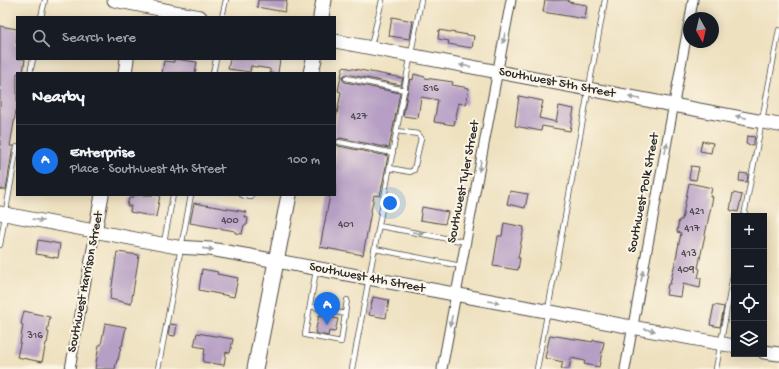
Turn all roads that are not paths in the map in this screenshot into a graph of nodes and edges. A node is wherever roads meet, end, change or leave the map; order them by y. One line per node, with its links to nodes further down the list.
1 (45, 0): 12 (lane)
2 (114, 0): 10 (street)
3 (226, 0): 14 (lane)
4 (324, 0): 15 (main road)
5 (382, 0): 18 (lane)
6 (421, 0): 20 (lane)
7 (511, 0): 29 (street, Southwest Tyler Street, one-way to 29)
8 (605, 0): 31 (lane)
9 (693, 0): 11 (street)
10 (137, 7): 13 (street)
11 (691, 12)
12 (42, 16)
13 (194, 16)
14 (222, 16)
15 (321, 16)
16 (779, 30): 34 (lane)
17 (336, 41): 18 (street, Southwest 5th Street)
18 (371, 48): 20 (street, Southwest 5th Street)
19 (684, 48): 33 (street, Southwest Polk Street)
20 (411, 56): 29 (street, Southwest 5th Street, one-way to 20); 32 (lane)
21 (33, 60): 25 (lane)
22 (127, 60): 26 (street)
23 (216, 60): 27 (lane)
24 (314, 60): 28 (main road)
25 (30, 72)
26 (125, 72)
27 (213, 72)
28 (311, 72)
29 (498, 72): 31 (street, Southwest 5th Street); 51 (street, Southwest Tyler Street, one-way to 51)
30 (346, 78): 32 (lane)
31 (589, 89): 33 (street, Southwest 5th Street, one-way to 31); 64 (lane)
32 (405, 90): 36 (lane)
33 (674, 105): 34 (street, Southwest 5th Street, one-way to 33); 66 (street, Southwest Polk Street, one-way to 33)
34 (762, 122): 35 (street, Southwest 5th Street); 47 (lane)
35 (779, 125)
36 (397, 131): 38 (lane); 40 (lane)
37 (339, 142): 38 (lane)
38 (393, 153): 40 (lane)
39 (16, 154): 48 (lane)
40 (390, 168): 49 (lane)
41 (102, 196): 50 (street, Southwest Harrison Street)
42 (173, 196): 52 (lane)
43 (191, 196): 54 (lane)
44 (246, 196): 46 (lane)
45 (289, 196): 56 (main road)
46 (251, 197)
47 (745, 213)
48 (3, 214): 50 (street, Southwest 4th Street, one-way to 50); 53 (lane)
49 (379, 226): 51 (lane, one-way to 51); 55 (lane)
50 (95, 232): 52 (street, Southwest 4th Street); 71 (street, Southwest Harrison Street)
51 (466, 242): 57 (street, Southwest Tyler Street)
52 (164, 244): 54 (street, Southwest 4th Street)
53 (0, 245)
54 (181, 247): 56 (street, Southwest 4th Street, one-way to 56); 72 (lane)
55 (375, 249): 57 (lane); 59 (lane)
56 (277, 261): 58 (street, Southwest 4th Street); 73 (main road)
57 (461, 266): 61 (street, Southwest Tyler Street)
58 (316, 268): 59 (street, Southwest 4th Street); 63 (lane)
59 (370, 278): 61 (street, Southwest 4th Street); 74 (lane)
60 (731, 285): 67 (lane)
61 (456, 295): 64 (street, Southwest 4th Street, one-way to 64); 75 (street, Southwest Tyler Street, one-way to 75)
62 (347, 300): 65 (lane)
63 (310, 306): 65 (lane); 65 (lane)
64 (548, 311): 66 (street, Southwest 4th Street); 76 (lane)
65 (345, 314)
66 (632, 326): 67 (street, Southwest 4th Street, one-way to 67); 77 (street, Southwest Polk Street)
67 (720, 343): 68 (street, Southwest 4th Street); 78 (lane)
68 (731, 345)
69 (767, 352): 70 (street)
70 (779, 354)
71 (70, 369)
72 (158, 369)
73 (255, 369)
74 (352, 369)
75 (442, 369)
76 (538, 369)
77 (625, 369)
78 (716, 369)

